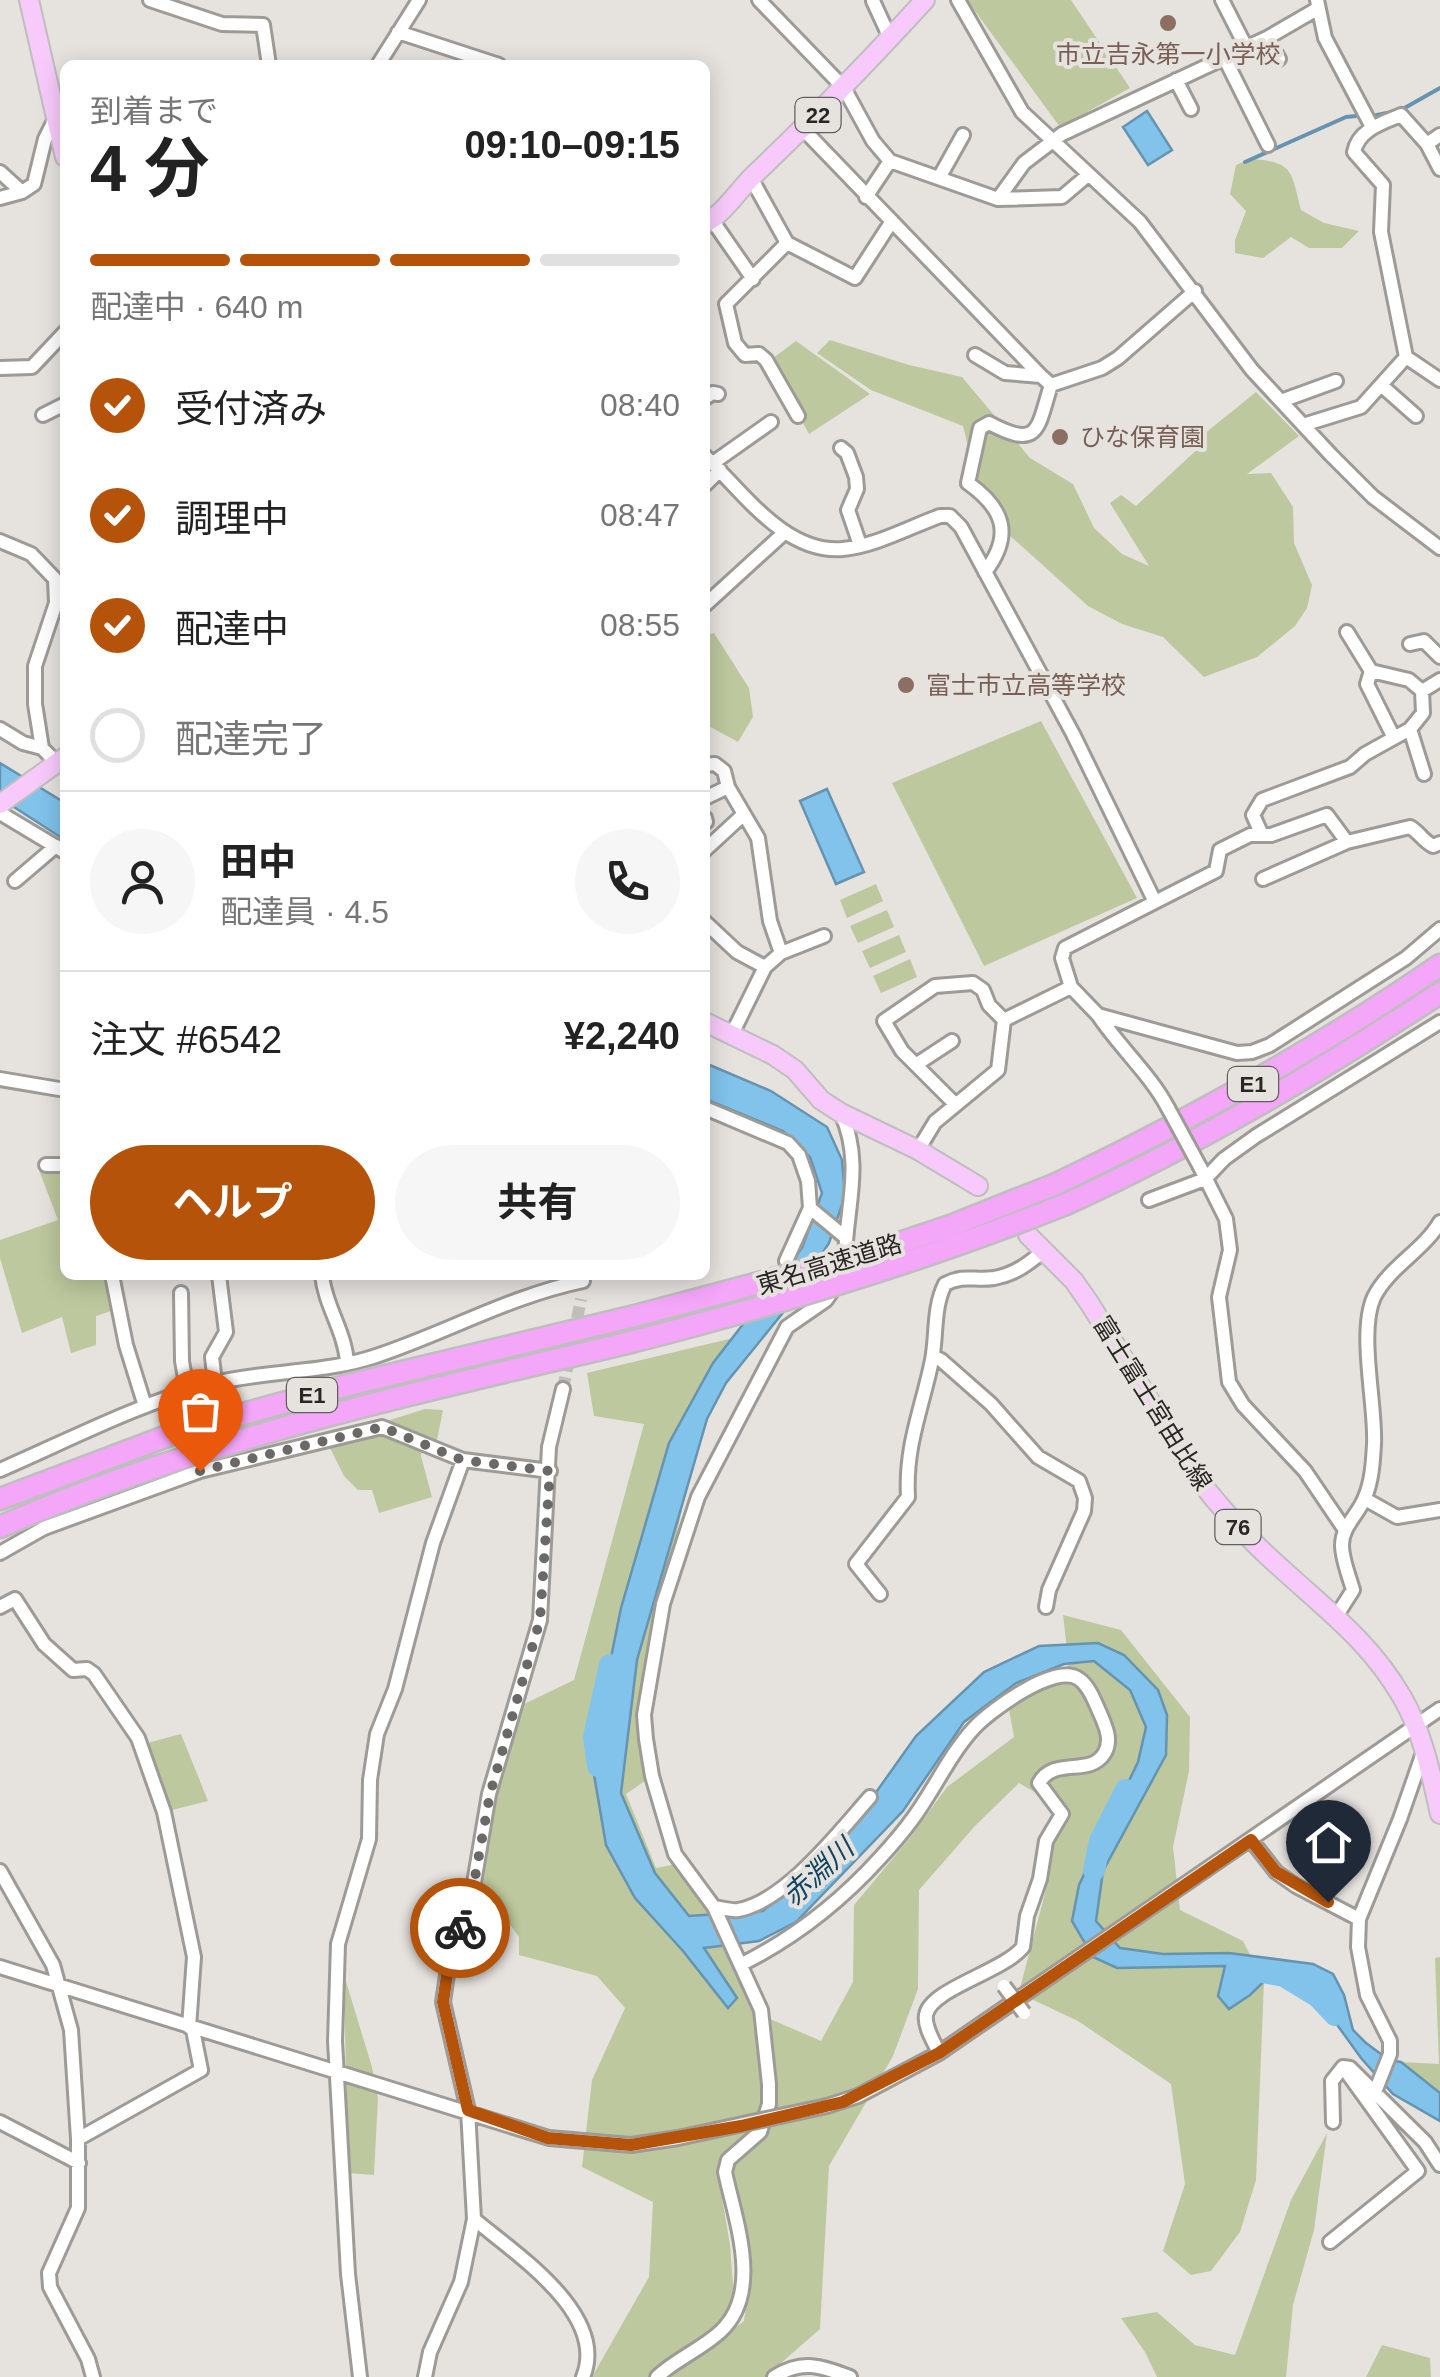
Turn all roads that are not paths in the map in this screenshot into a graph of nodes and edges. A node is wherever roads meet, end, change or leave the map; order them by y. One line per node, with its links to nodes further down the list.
1 (29, 0): 19 (main road)
2 (150, 0): 16 (street)
3 (420, 0): 10 (street)
4 (759, 0): 21 (street)
5 (926, 0): 11 (main road, 22)
6 (958, 0): 29 (street)
7 (1222, 0): 13 (street)
8 (873, 1): 11 (street)
9 (1317, 5): 12 (street); 24 (street)
10 (398, 32): 17 (street); 18 (street)
11 (890, 38): 21 (main road, 22)
12 (1267, 38): 13 (street); 15 (street)
13 (1246, 47): 14 (street)
14 (1224, 57): 20 (street); 31 (street)
15 (1279, 59)
16 (268, 60)
17 (381, 60)
18 (484, 60)
19 (56, 78): 23 (main road)
20 (1176, 80): 22 (street); 29 (street)
21 (844, 88): 25 (main road, 22); 32 (street)
22 (1191, 109)
23 (55, 119): 28 (main road); 38 (street)
24 (1367, 119): 30 (street); 50 (street)
25 (804, 129): 36 (main road, 22); 39 (street)
26 (1440, 134): 30 (street)
27 (963, 135): 37 (street)
28 (60, 138)
29 (1051, 142): 35 (street); 41 (street)
30 (1428, 144): 33 (street)
31 (1268, 145)
32 (890, 161): 37 (street); 39 (street)
33 (1440, 169)
34 (0, 172): 38 (street)
35 (1088, 174): 41 (street); 47 (street)
36 (751, 178): 42 (main road, 22); 45 (street)
37 (939, 178): 41 (street)
38 (22, 192): 40 (street)
39 (866, 197): 43 (street)
40 (0, 198)
41 (998, 200)
42 (710, 221)
43 (892, 221): 45 (street); 52 (street)
44 (710, 223): 46 (street)
45 (787, 243): 46 (street)
46 (754, 279): 59 (street)
47 (1194, 291): 52 (street); 56 (street)
48 (60, 337): 51 (street)
49 (975, 355): 52 (street)
50 (1406, 357): 53 (street); 55 (street)
51 (0, 368)
52 (1046, 380): 69 (street)
53 (1440, 380)
54 (1336, 381): 56 (street)
55 (1381, 385): 60 (street); 62 (street)
56 (1281, 402): 62 (street)
57 (60, 406): 58 (street)
58 (43, 415)
59 (798, 416)
60 (1416, 416)
61 (771, 422): 64 (street)
62 (1303, 425): 68 (street)
63 (841, 448): 67 (street)
64 (713, 463): 65 (street)
65 (784, 533): 67 (street); 70 (street)
66 (0, 541): 80 (street)
67 (860, 545): 69 (street)
68 (1440, 548)
69 (985, 572): 97 (street)
70 (710, 600)
71 (1347, 632): 74 (street)
72 (1410, 644): 73 (street)
73 (1440, 657)
74 (1370, 671): 76 (street); 79 (street)
75 (1440, 680): 76 (street)
76 (1422, 691): 78 (street)
77 (0, 728): 80 (street)
78 (1410, 730): 79 (street); 84 (street)
79 (1394, 738): 90 (street)
80 (42, 748): 81 (street)
81 (60, 759)
82 (60, 761): 87 (main road)
83 (710, 764): 85 (street)
84 (1424, 774)
85 (728, 787): 86 (street); 89 (street)
86 (710, 796)
87 (0, 804)
88 (0, 813): 94 (street)
89 (744, 814): 93 (street); 101 (street)
90 (1262, 835): 91 (street); 97 (street)
91 (1347, 842): 92 (street); 95 (street)
92 (1440, 843)
93 (710, 845)
94 (60, 849): 96 (street)
95 (1263, 879)
96 (15, 882)
97 (1154, 902): 104 (street)
98 (710, 927): 103 (street)
99 (1440, 929): 106 (street)
100 (824, 936): 101 (street)
101 (780, 953): 103 (street)
102 (1440, 964): 147 (highway, 東名高速道路 / E1, bridge)
103 (765, 967): 110 (street)
104 (1071, 986): 106 (street); 107 (street)
105 (1440, 993): 150 (highway, 東名高速道路 / E1, bridge)
106 (1098, 1016): 121 (street, bridge)
107 (1004, 1020): 112 (street); 115 (street)
108 (1440, 1022): 121 (street)
109 (710, 1024): 110 (main road)
110 (732, 1034): 117 (main road)
111 (952, 1041): 112 (street)
112 (917, 1064): 115 (street)
113 (0, 1080): 114 (street)
114 (60, 1089)
115 (954, 1104): 118 (street)
116 (710, 1110): 124 (street)
117 (841, 1113): 118 (main road); 126 (street)
118 (918, 1150): 122 (main road)
119 (46, 1165): 120 (street)
120 (60, 1165)
121 (1202, 1173): 123 (street); 151 (street)
122 (978, 1186)
123 (1149, 1200)
124 (810, 1208): 126 (street); 129 (street)
125 (1440, 1222): 148 (street)
126 (840, 1233): 164 (street)
127 (1028, 1234): 128 (main road, 富士富士宮由比線 / 76)
128 (1045, 1250): 137 (street); 156 (main road, 富士富士宮由比線 / 76)
129 (786, 1261)
130 (113, 1280): 142 (street)
131 (220, 1280): 139 (street)
132 (322, 1280): 138 (street)
133 (576, 1280): 138 (street)
134 (583, 1280): 136 (street)
135 (181, 1293): 141 (street)
136 (581, 1299)
137 (933, 1356): 153 (street); 155 (street)
138 (347, 1363): 139 (street)
139 (215, 1383): 141 (street)
140 (563, 1389): 146 (street)
141 (188, 1392): 142 (street); 143 (street)
142 (146, 1406): 145 (street)
143 (190, 1407)
144 (462, 1460): 146 (street); 152 (street); 174 (street)
145 (0, 1470)
146 (550, 1471): 176 (street)
147 (0, 1499)
148 (1365, 1499): 149 (street); 151 (street)
149 (1440, 1510)
150 (0, 1527)
151 (1344, 1530): 156 (street)
152 (0, 1553)
153 (880, 1594)
154 (0, 1607): 171 (street)
155 (1046, 1607)
156 (1337, 1614): 158 (main road, 富士富士宮由比線 / 76)
157 (1440, 1709): 158 (street)
158 (1416, 1725): 159 (main road, 富士富士宮由比線 / 76); 162 (street)
159 (1424, 1748): 161 (main road, 富士富士宮由比線 / 76); 165 (street)
160 (870, 1797): 164 (street)
161 (1440, 1814)
162 (1251, 1840): 165 (street); 172 (street)
163 (0, 1871): 169 (street)
164 (714, 1906): 166 (street)
165 (1359, 1919): 175 (street)
166 (739, 1959): 168 (street); 188 (street)
167 (0, 1967): 169 (street)
168 (994, 1971): 170 (street, bridge); 172 (street)
169 (58, 1984): 171 (street); 179 (street)
170 (1024, 2013)
171 (191, 2028): 174 (street); 179 (street)
172 (939, 2053): 176 (street, bridge)
173 (1343, 2067): 175 (street); 178 (street); 183 (street)
174 (338, 2072): 176 (street); 185 (street)
175 (1376, 2088): 181 (street)
176 (468, 2110): 182 (street)
177 (0, 2122): 180 (street)
178 (1332, 2122)
179 (78, 2140): 180 (street)
180 (79, 2163): 184 (street)
181 (1440, 2165)
182 (474, 2219): 186 (street); 187 (street)
183 (1330, 2242)
184 (93, 2377)
185 (360, 2377)
186 (426, 2377)
187 (583, 2377)
188 (657, 2377)
189 (774, 2377): 190 (street)
190 (850, 2377)

